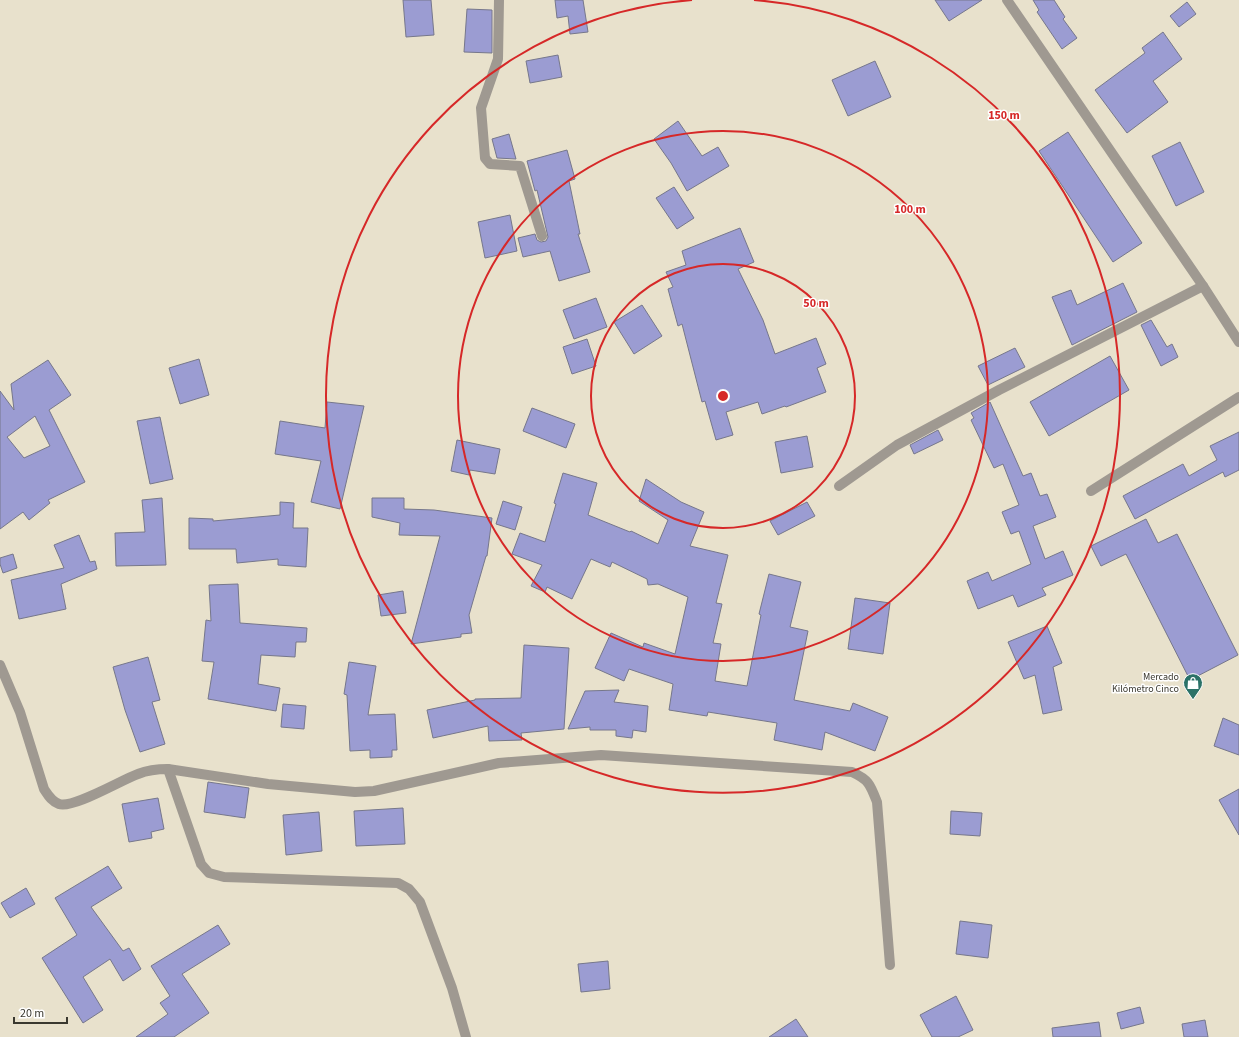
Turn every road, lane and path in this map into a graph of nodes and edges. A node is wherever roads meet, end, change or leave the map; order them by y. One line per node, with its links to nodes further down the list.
1 (499, 0): 3 (street)
2 (1007, 0): 4 (street)
3 (542, 236)
4 (1203, 286): 5 (street); 7 (street)
5 (1239, 342)
6 (1239, 397): 8 (street)
7 (839, 486)
8 (1091, 491)
9 (0, 665): 10 (street)
10 (168, 769): 11 (street); 12 (street)
11 (890, 965)
12 (466, 1037)

